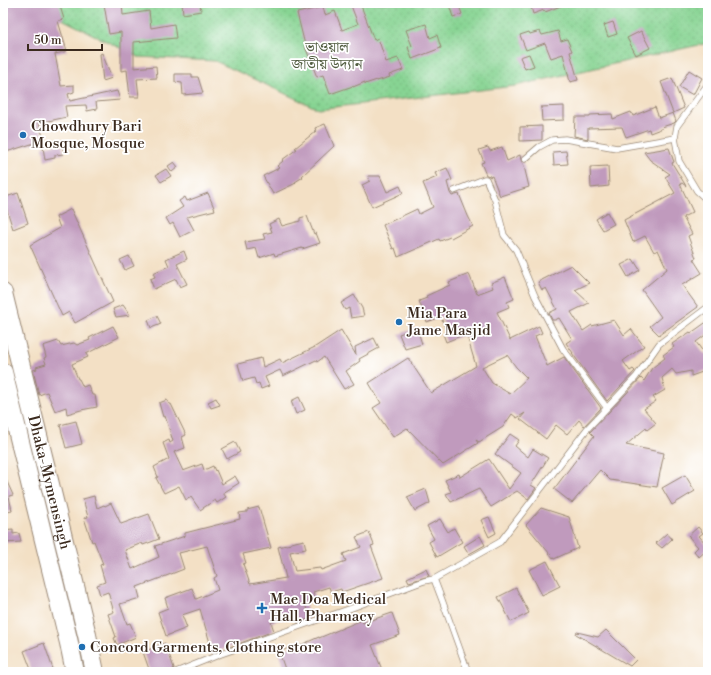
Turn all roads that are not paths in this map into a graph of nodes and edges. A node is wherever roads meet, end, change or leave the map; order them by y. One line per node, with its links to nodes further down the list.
1 (708, 84): 2 (lane)
2 (675, 138): 3 (lane); 5 (lane)
3 (525, 159)
4 (454, 191): 9 (lane)
5 (708, 201)
6 (3, 293): 12 (highway, Dhaka-Mymensingh)
7 (708, 307): 9 (lane)
8 (3, 372): 11 (highway, Dhaka-Mymensingh)
9 (607, 408): 10 (lane)
10 (434, 580): 13 (lane); 14 (lane)
11 (75, 672)
12 (95, 672)
13 (176, 672)
14 (468, 672)

